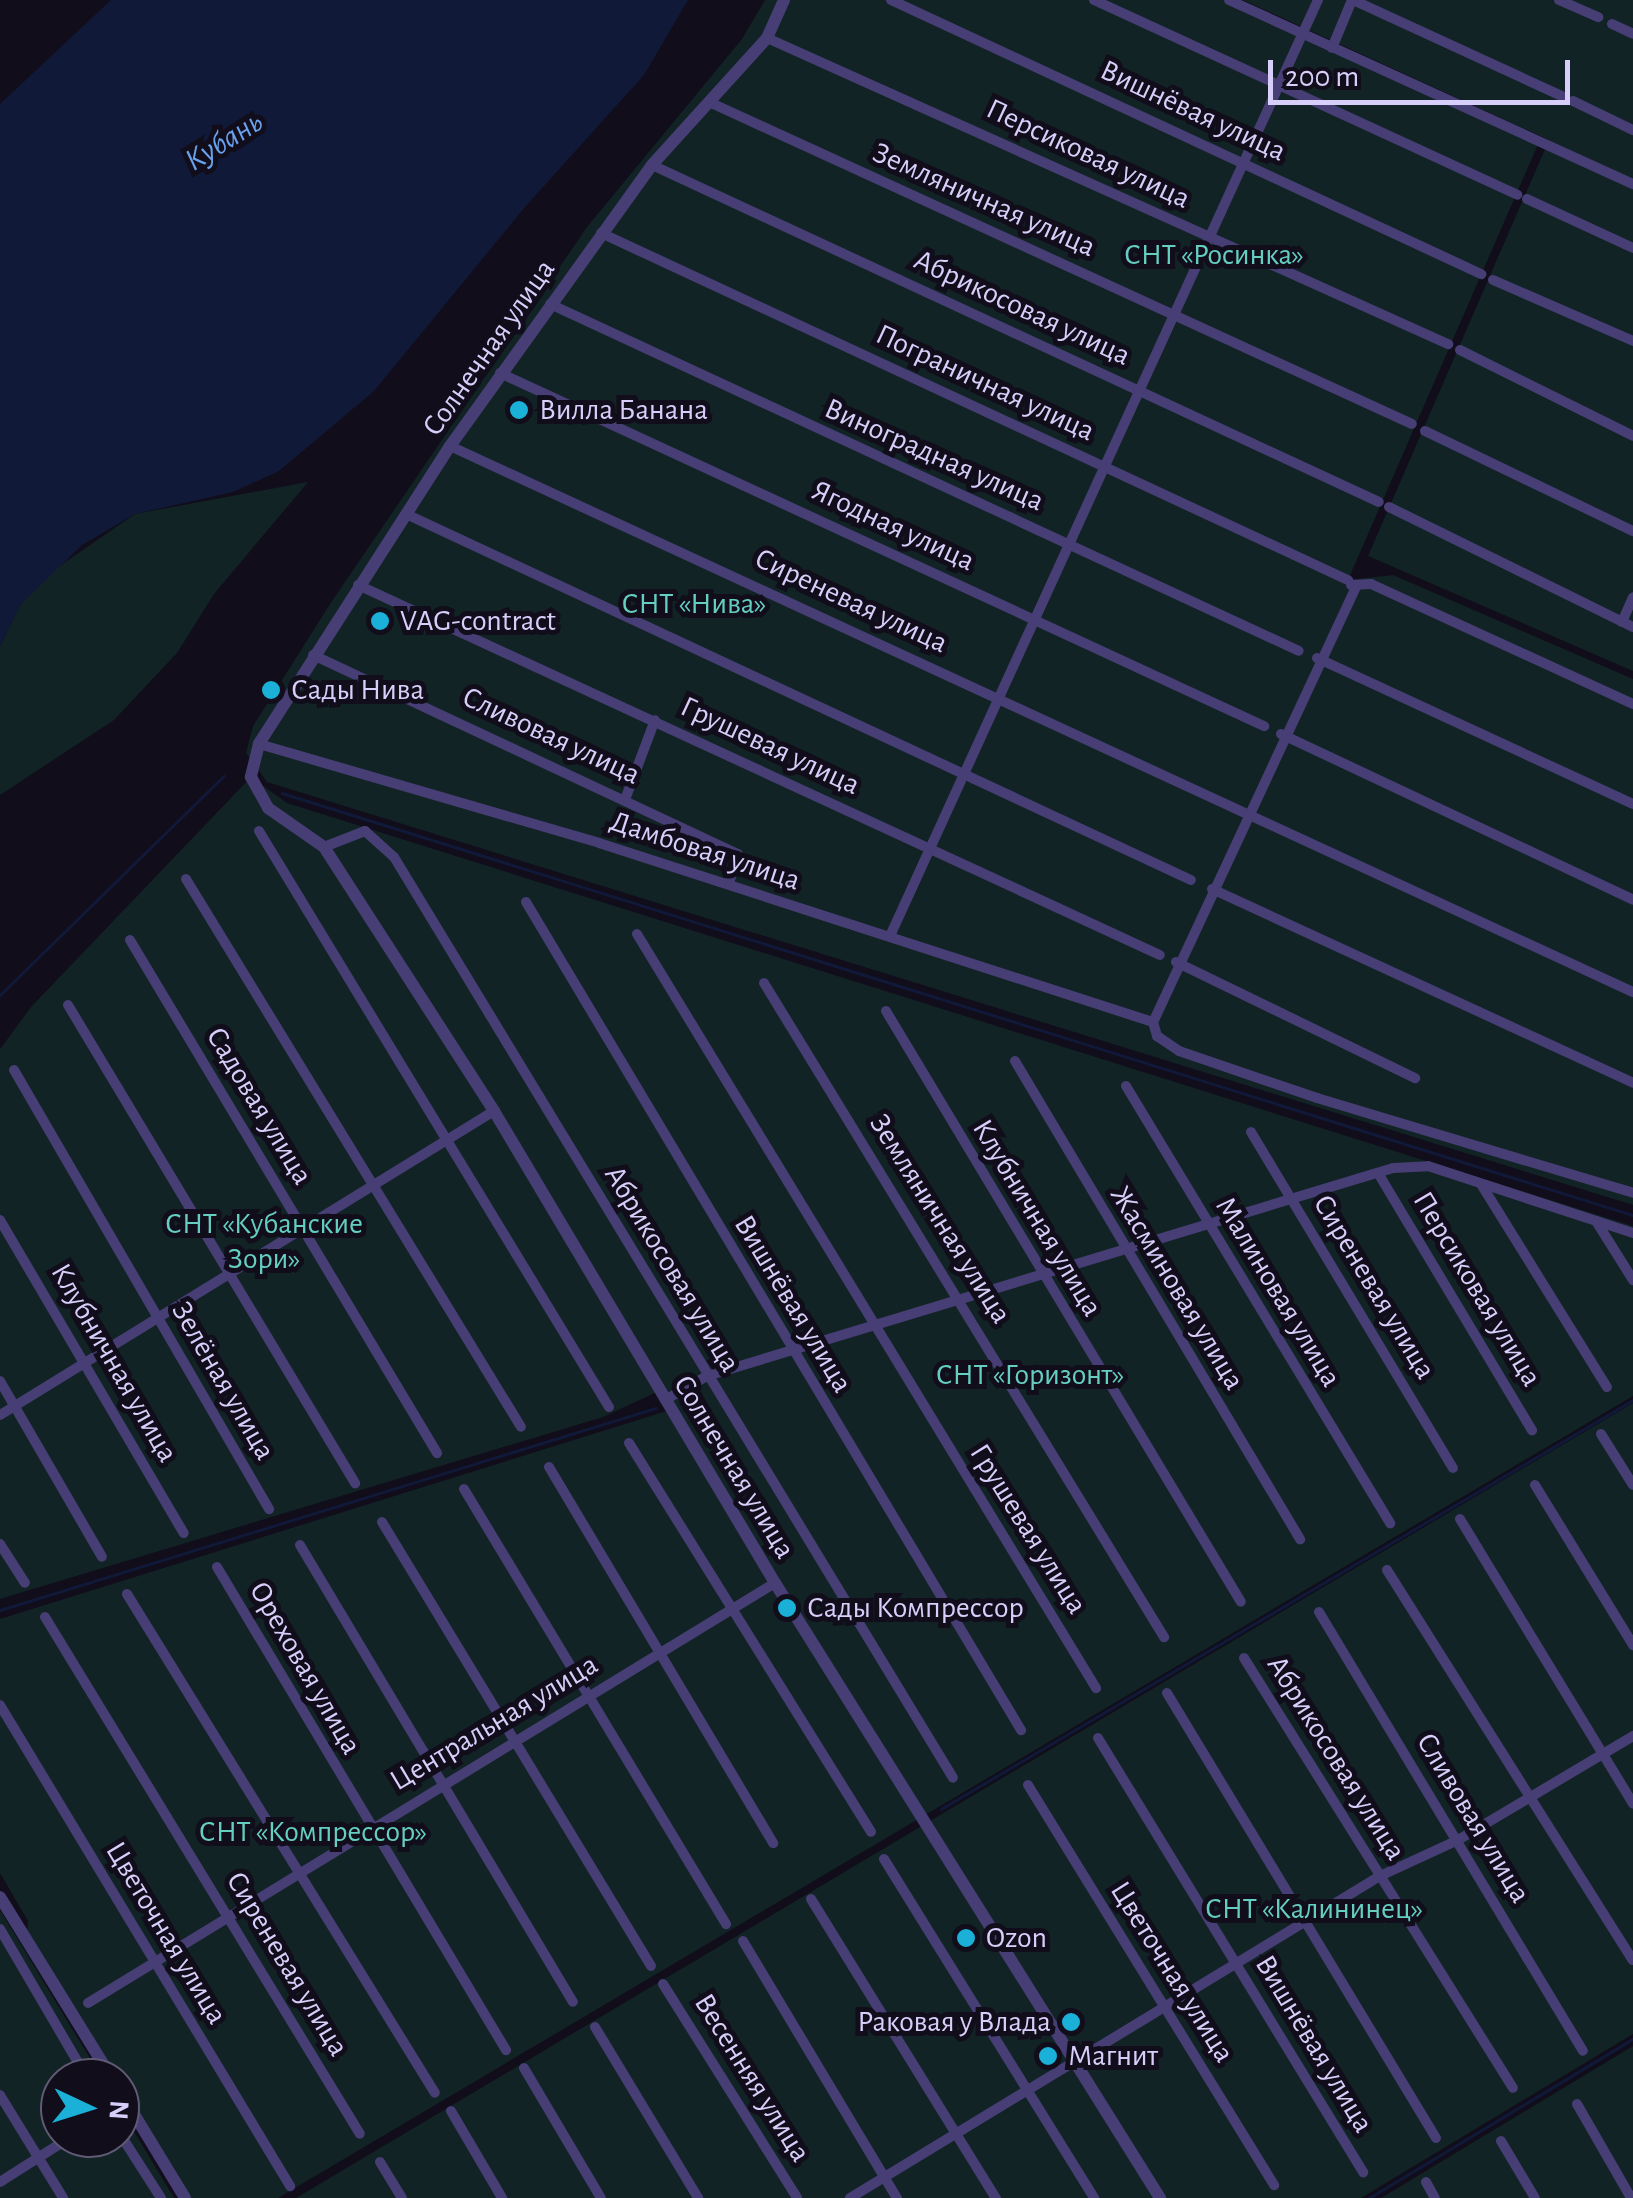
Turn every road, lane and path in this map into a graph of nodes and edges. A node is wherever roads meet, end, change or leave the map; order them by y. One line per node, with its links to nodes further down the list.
1 (784, 0): 12 (street, Солнечная улица)
2 (891, 0): 17 (street, Вишнёвая улица)
3 (1094, 0): 14 (street)
4 (1229, 0): 10 (street)
5 (1318, 0): 10 (street)
6 (1353, 0): 13 (street); 16 (street)
7 (1559, 0): 8 (street)
8 (1598, 17)
9 (1612, 24): 11 (street)
10 (1303, 34): 13 (street); 14 (street)
11 (1633, 34)
12 (767, 38): 15 (street, Солнечная улица); 21 (street, Персиковая улица)
13 (1332, 48): 19 (street)
14 (1280, 85): 17 (street); 22 (street)
15 (709, 102): 18 (street, Солнечная улица); 26 (street, Земляничная улица)
16 (1633, 130)
17 (1245, 162): 21 (street); 23 (street, Вишнёвая улица)
18 (652, 165): 20 (street, Солнечная улица); 31 (street, Абрикосовая улица)
19 (1633, 184)
20 (600, 233): 25 (street, Солнечная улица); 36 (street, Пограничная улица)
21 (1209, 239): 26 (street); 28 (street, Персиковая улица)
22 (1633, 248)
23 (1476, 272)
24 (1493, 280): 27 (street)
25 (550, 304): 30 (street, Солнечная улица); 39 (street, Виноградная улица)
26 (1174, 314): 31 (street); 32 (street, Земляничная улица)
27 (1633, 342)
28 (1445, 343)
29 (1464, 352): 34 (street)
30 (500, 373): 35 (street, Солнечная улица); 43 (street, Ягодная улица)
31 (1140, 390): 36 (street); 44 (street, Абрикосовая улица)
32 (1407, 422)
33 (1425, 431): 38 (street)
34 (1633, 436)
35 (450, 446): 37 (street, Солнечная улица); 48 (street, Сиреневая улица)
36 (1105, 466): 39 (street); 40 (street, Пограничная улица)
37 (406, 514): 41 (street, Солнечная улица); 54 (street)
38 (1633, 531)
39 (1068, 544): 43 (street); 45 (street, Виноградная улица)
40 (1352, 584): 47 (street); 49 (street)
41 (358, 585): 46 (street, Солнечная улица); 50 (street, Грушевая улица)
42 (1633, 597): 44 (street)
43 (1034, 619): 48 (street); 51 (street, Ягодная улица)
44 (1628, 624)
45 (1299, 651)
46 (313, 655): 53 (street, Солнечная улица); 55 (street, Сливовая улица)
47 (1323, 661): 52 (street); 56 (street)
48 (1000, 696): 54 (street); 57 (street, Сиреневая улица)
49 (1633, 704)
50 (656, 720): 55 (street); 60 (street, Грушевая улица)
51 (1264, 726)
52 (1283, 735): 57 (street); 65 (street)
53 (259, 744): 59 (street, Солнечная улица); 63 (street, Дамбовая улица)
54 (965, 774): 60 (street); 62 (street)
55 (626, 797): 63 (street, Сливовая улица)
56 (1633, 804)
57 (1256, 815): 64 (street); 73 (street)
58 (259, 831): 84 (street)
59 (324, 846): 82 (street, Солнечная улица); 104 (street, Абрикосовая улица)
60 (931, 848): 68 (street); 70 (street, Грушевая улица)
61 (186, 878): 87 (street)
62 (1192, 880)
63 (729, 884): 68 (street, Дамбовая улица)
64 (1212, 889): 71 (street); 80 (street)
65 (1633, 900)
66 (526, 902): 102 (street, Вишнёвая улица)
67 (638, 934): 101 (street, Грушевая улица)
68 (890, 936): 76 (street, Дамбовая улица)
69 (130, 940): 92 (street, Садовая улица)
70 (1160, 955)
71 (1177, 963): 76 (street); 79 (street)
72 (764, 984): 99 (street, Земляничная улица)
73 (1633, 992)
74 (68, 1005): 96 (street)
75 (886, 1011): 97 (street, Клубничная улица)
76 (1152, 1022): 88 (street)
77 (1015, 1060): 95 (street, Жасминовая улица)
78 (14, 1070): 100 (street, Зелёная улица)
79 (1415, 1078)
80 (1633, 1083)
81 (1126, 1086): 93 (street, Малиновая улица)
82 (494, 1111): 84 (street); 107 (street, Солнечная улица)
83 (1251, 1132): 89 (street, Сиреневая улица)
84 (443, 1139): 87 (street); 109 (street)
85 (1378, 1173): 86 (street); 89 (street); 112 (street, Персиковая улица)
86 (1480, 1183): 91 (street); 106 (street)
87 (373, 1184): 92 (street); 111 (street)
88 (1633, 1193)
89 (1293, 1200): 93 (street); 117 (street, Сиреневая улица)
90 (0, 1220): 103 (street, Клубничная улица)
91 (1596, 1220): 94 (street); 98 (street)
92 (302, 1226): 96 (street); 115 (street, Садовая улица)
93 (1208, 1227): 95 (street); 125 (street, Малиновая улица)
94 (1633, 1233)
95 (1124, 1250): 97 (street); 127 (street, Жасминовая улица)
96 (230, 1274): 100 (street); 118 (street)
97 (1041, 1274): 99 (street); 136 (street, Клубничная улица)
98 (1633, 1280)
99 (961, 1301): 101 (street); 140 (street, Земляничная улица)
100 (156, 1317): 103 (street); 122 (street, Зелёная улица)
101 (874, 1327): 102 (street); 144 (street, Грушевая улица)
102 (792, 1352): 104 (street); 148 (street, Вишнёвая улица)
103 (85, 1359): 108 (street); 126 (street, Клубничная улица)
104 (707, 1376): 107 (street); 153 (street, Абрикосовая улица)
105 (0, 1381): 108 (street)
106 (1607, 1387)
107 (665, 1400): 134 (street, Солнечная улица)
108 (15, 1406): 110 (street); 130 (street)
109 (609, 1407)
110 (0, 1416)
111 (520, 1427)
112 (1532, 1430)
113 (1601, 1434): 120 (street)
114 (628, 1442): 137 (street)
115 (437, 1453)
116 (549, 1467): 142 (street)
117 (1454, 1468)
118 (355, 1483)
119 (1535, 1485): 141 (street)
120 (1633, 1485)
121 (464, 1489): 146 (street)
122 (269, 1509)
123 (1460, 1520): 152 (street)
124 (382, 1522): 151 (street)
125 (1390, 1524)
126 (184, 1533)
127 (1300, 1539)
128 (0, 1544): 133 (street)
129 (300, 1546): 154 (street)
130 (102, 1557)
131 (216, 1567): 158 (street, Ореховая улица)
132 (1387, 1570): 156 (street)
133 (25, 1583)
134 (775, 1583): 137 (street, Центральная улица); 185 (street, Солнечная улица)
135 (128, 1594): 163 (street)
136 (1241, 1602)
137 (732, 1608): 142 (street, Центральная улица); 159 (street)
138 (1319, 1612): 160 (street, Сливовая улица)
139 (46, 1617): 167 (street, Сиреневая улица)
140 (1164, 1636)
141 (1633, 1645)
142 (660, 1653): 146 (street, Центральная улица); 161 (street)
143 (1244, 1658): 164 (street, Абрикосовая улица)
144 (1096, 1688)
145 (1168, 1693): 168 (street)
146 (588, 1695): 151 (street, Центральная улица); 169 (street)
147 (0, 1705): 173 (street, Цветочная улица)
148 (1022, 1730)
149 (1633, 1736): 152 (street)
150 (1098, 1738): 174 (street, Вишнёвая улица)
151 (513, 1739): 154 (street, Центральная улица); 175 (street)
152 (1602, 1755): 156 (street); 157 (street)
153 (952, 1778)
154 (440, 1784): 158 (street, Центральная улица); 177 (street)
155 (1028, 1785): 179 (street, Цветочная улица)
156 (1530, 1799): 160 (street); 172 (street)
157 (1633, 1803)
158 (370, 1828): 163 (street, Центральная улица); 181 (street, Ореховая улица)
159 (871, 1832)
160 (1458, 1840): 164 (street); 182 (street, Сливовая улица)
161 (773, 1842)
162 (884, 1859): 188 (street)
163 (302, 1874): 167 (street, Центральная улица); 189 (street)
164 (1380, 1876): 168 (street); 187 (street, Абрикосовая улица)
165 (0, 1897): 184 (street)
166 (811, 1899): 195 (street)
167 (230, 1918): 173 (street, Центральная улица); 194 (street, Сиреневая улица)
168 (1307, 1919): 174 (street); 196 (street)
169 (726, 1924)
170 (0, 1929): 183 (street)
171 (743, 1941): 202 (street)
172 (1633, 1960)
173 (156, 1964): 178 (street, Центральная улица); 206 (street, Цветочная улица)
174 (1236, 1964): 179 (street); 201 (street, Вишнёвая улица)
175 (652, 1966)
176 (664, 1984): 214 (street, Весенняя улица)
177 (572, 2002)
178 (88, 2004)
179 (1165, 2008): 185 (street); 205 (street, Цветочная улица)
180 (596, 2027): 213 (street)
181 (506, 2050)
182 (1583, 2051)
183 (74, 2058)
184 (100, 2058)
185 (1076, 2065): 188 (street); 219 (street, Солнечная улица)
186 (524, 2068): 212 (street)
187 (1513, 2088)
188 (1029, 2091): 195 (street); 218 (street)
189 (434, 2094)
190 (0, 2095): 198 (street)
191 (1576, 2104): 222 (street)
192 (452, 2112): 211 (street)
193 (140, 2130): 209 (street)
194 (360, 2134)
195 (956, 2135): 202 (street); 217 (street)
196 (1436, 2138)
197 (1502, 2141): 221 (street)
198 (39, 2158): 203 (street); 207 (street)
199 (135, 2158): 208 (street)
200 (380, 2162): 210 (street)
201 (1362, 2172)
202 (885, 2178): 215 (street); 216 (street)
203 (0, 2182)
204 (1426, 2182): 220 (street)
205 (1274, 2185)
206 (290, 2186)
207 (63, 2198)
208 (161, 2198)
209 (185, 2198)
210 (402, 2198)
211 (502, 2198)
212 (601, 2198)
213 (698, 2198)
214 (797, 2198)
215 (850, 2198)
216 (897, 2198)
217 (996, 2198)
218 (1094, 2198)
219 (1160, 2198)
220 (1435, 2198)
221 (1535, 2198)
222 (1631, 2198)

